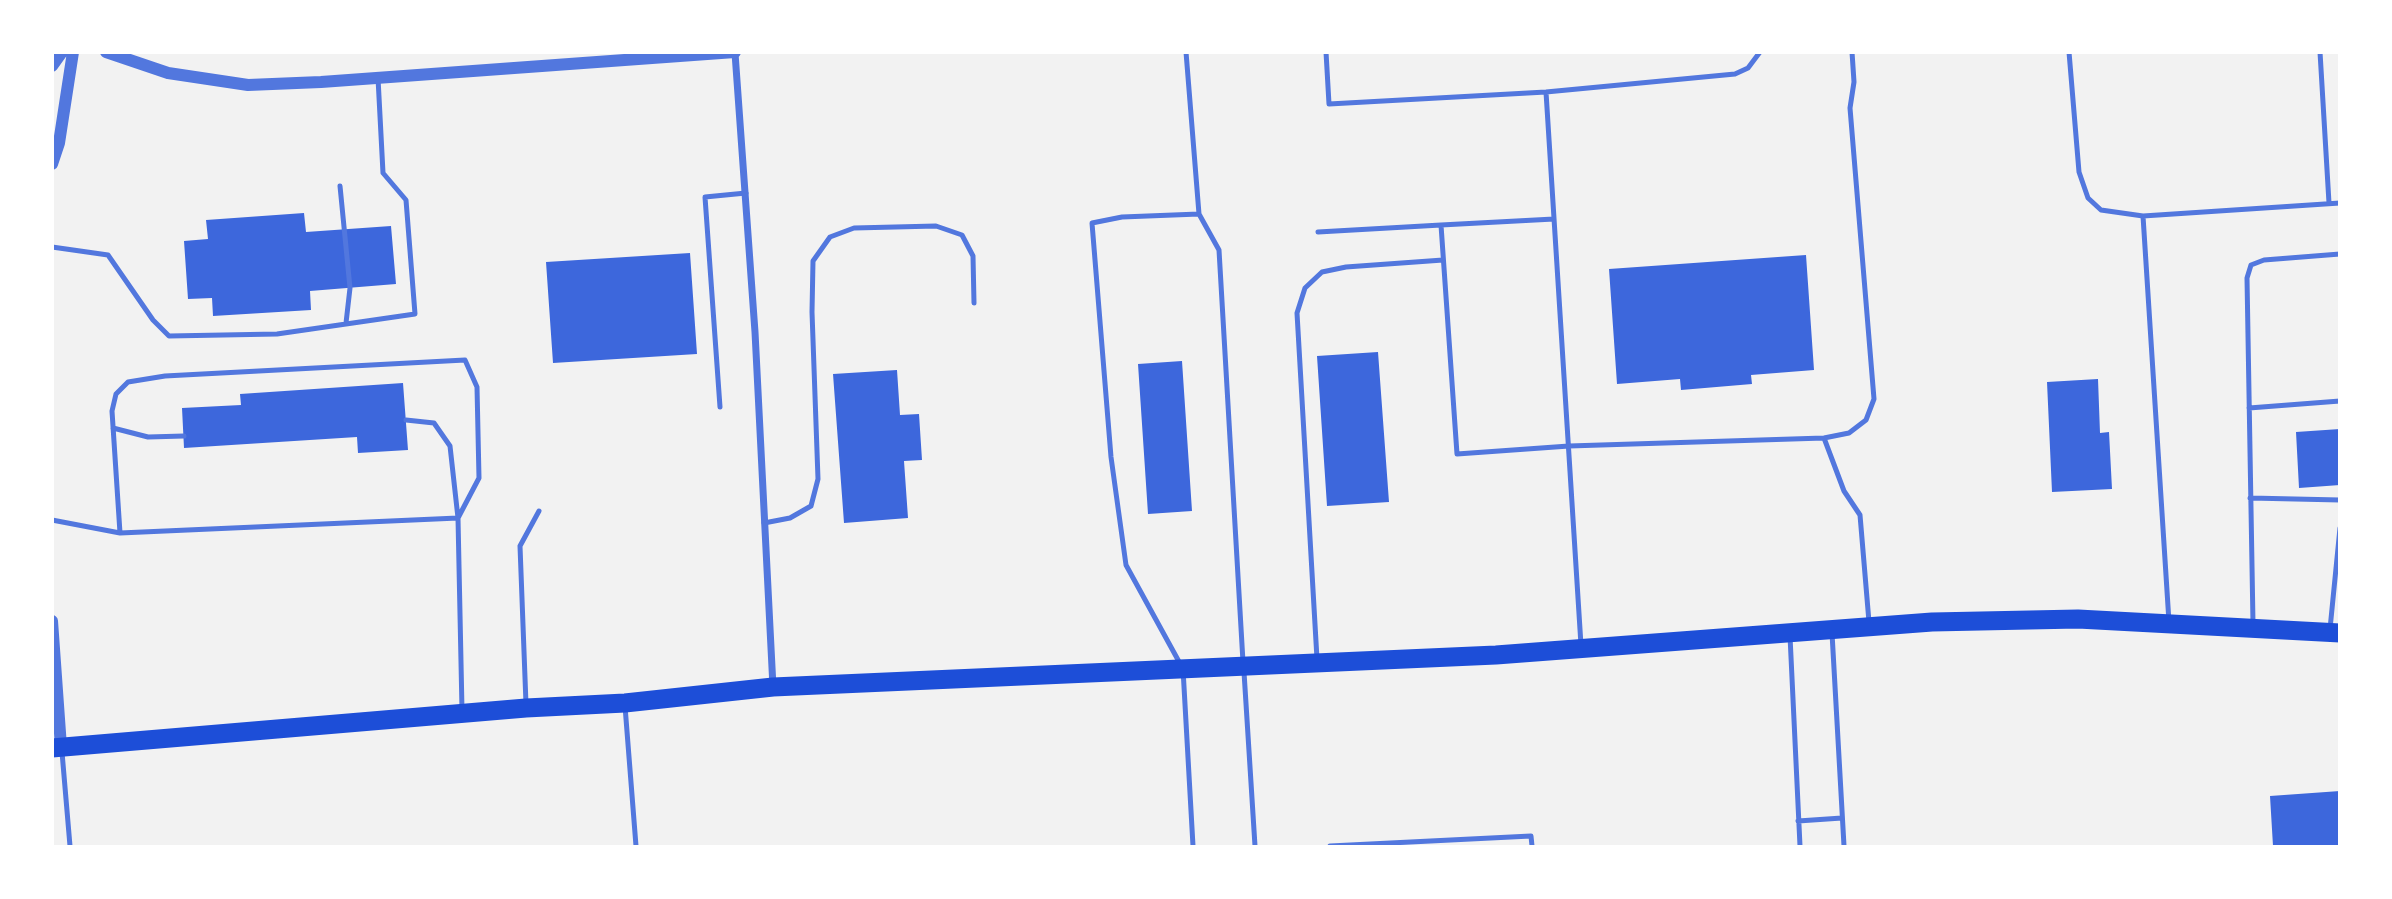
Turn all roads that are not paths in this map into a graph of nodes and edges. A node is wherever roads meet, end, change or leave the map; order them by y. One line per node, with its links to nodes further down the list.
1 (62, 52): 11 (street)
2 (73, 52): 14 (street)
3 (106, 52): 12 (street)
4 (735, 52): 12 (street); 16 (street)
5 (1186, 52): 19 (lane)
6 (1326, 52): 13 (lane)
7 (1760, 52): 13 (lane)
8 (1852, 52): 35 (lane)
9 (2069, 52): 20 (lane)
10 (2319, 52): 18 (lane)
11 (52, 66)
12 (378, 78): 28 (lane)
13 (1546, 92): 21 (lane)
14 (52, 164)
15 (340, 186): 28 (lane)
16 (746, 193): 30 (lane); 42 (street)
17 (2340, 203): 18 (lane)
18 (2329, 204): 20 (lane)
19 (1199, 214): 54 (lane); 55 (lane)
20 (2143, 216): 46 (lane)
21 (1554, 219): 22 (lane); 36 (lane)
22 (1441, 225): 23 (lane); 26 (lane)
23 (1318, 232)
24 (52, 247): 28 (lane)
25 (2340, 254): 31 (lane)
26 (1443, 260): 36 (lane); 53 (lane)
27 (974, 303): 42 (lane)
28 (346, 323)
29 (2340, 401): 31 (lane)
30 (720, 407)
31 (2249, 408): 37 (lane)
32 (406, 420): 40 (lane)
33 (113, 428): 34 (lane); 40 (lane); 44 (lane)
34 (184, 436)
35 (1824, 438): 36 (lane); 47 (lane)
36 (1569, 446): 52 (lane)
37 (2250, 498): 38 (lane); 48 (lane)
38 (2340, 500)
39 (539, 511): 58 (lane)
40 (458, 518): 44 (lane); 59 (lane)
41 (52, 520): 44 (lane)
42 (764, 523): 56 (street)
43 (2340, 528): 51 (lane)
44 (120, 533)
45 (52, 621): 60 (street)
46 (2169, 622): 47 (highway); 48 (highway)
47 (1870, 627): 49 (highway)
48 (2253, 627): 51 (highway)
49 (1832, 629): 50 (highway); 61 (lane)
50 (1790, 633): 52 (highway); 62 (lane)
51 (2335, 633)
52 (1582, 648): 53 (highway)
53 (1317, 663): 54 (highway)
54 (1244, 667): 55 (highway); 68 (lane)
55 (1183, 669): 56 (highway); 67 (lane)
56 (773, 688): 57 (highway)
57 (625, 703): 58 (highway); 66 (lane)
58 (526, 708): 59 (highway)
59 (462, 713): 60 (highway)
60 (57, 747): 65 (lane)
61 (1842, 818): 62 (lane); 73 (lane)
62 (1798, 821): 72 (lane)
63 (1493, 838): 64 (lane); 70 (lane); 71 (lane)
64 (1394, 845): 69 (lane)
65 (70, 846)
66 (636, 846)
67 (1193, 846)
68 (1255, 846)
69 (1330, 846)
70 (1493, 846)
71 (1532, 846)
72 (1800, 846)
73 (1844, 846)

